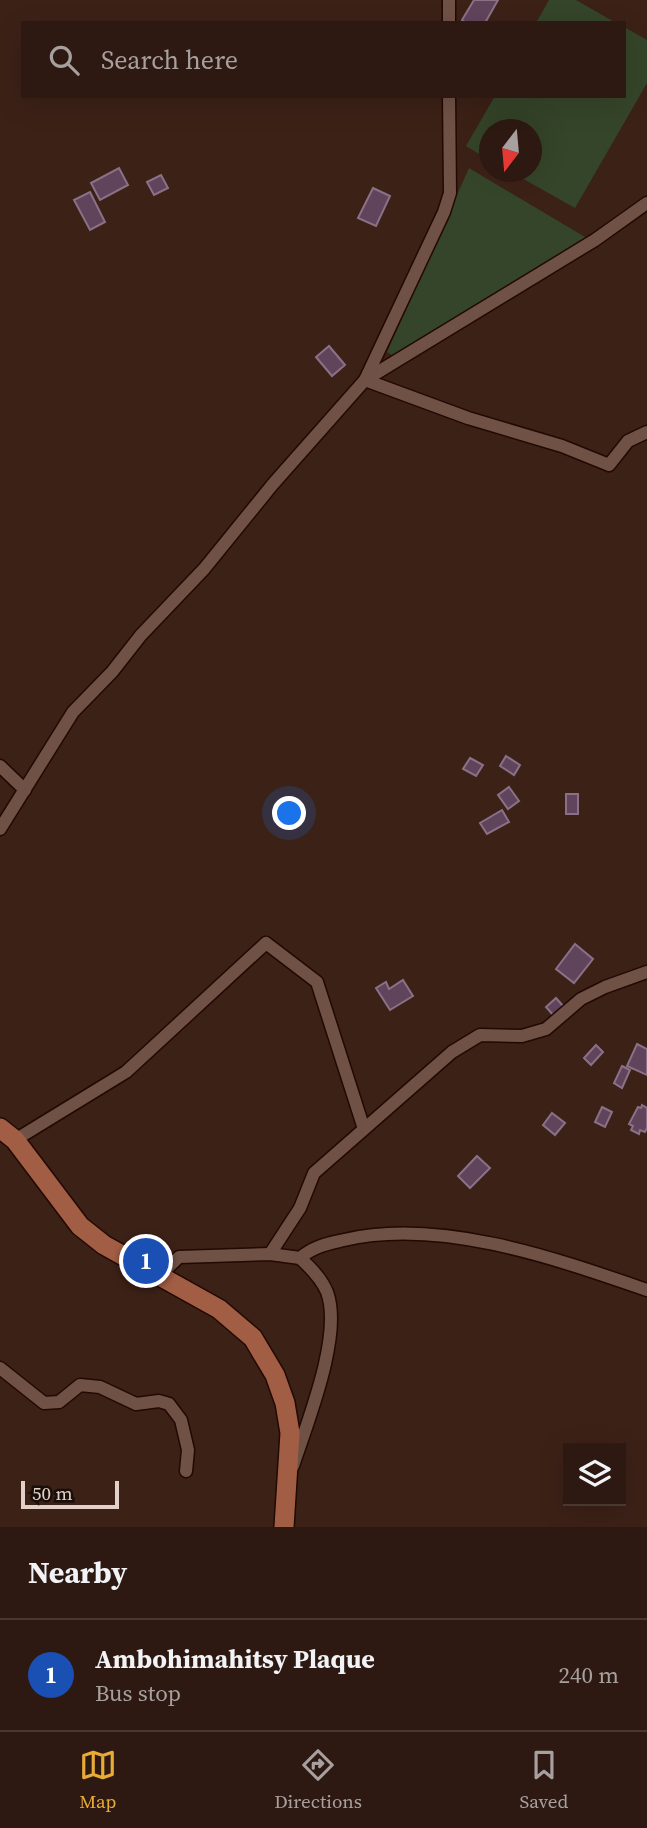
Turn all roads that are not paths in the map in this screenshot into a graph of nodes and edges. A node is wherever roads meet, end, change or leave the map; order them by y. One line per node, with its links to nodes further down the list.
1 (449, 0): 2 (street)
2 (449, 21)
3 (449, 98): 5 (street)
4 (647, 203): 5 (street)
5 (365, 380): 6 (street); 8 (street)
6 (647, 432)
7 (0, 766): 8 (street)
8 (25, 790): 9 (street)
9 (0, 829)
10 (647, 972): 11 (street)
11 (364, 1129): 12 (street); 13 (street)
12 (8, 1134): 15 (main road)
13 (270, 1254): 14 (street); 15 (street)
14 (300, 1258): 16 (street); 19 (street)
15 (159, 1276): 19 (main road)
16 (647, 1290)
17 (0, 1368): 18 (street)
18 (186, 1471)
19 (285, 1494): 20 (main road)
20 (284, 1527)

